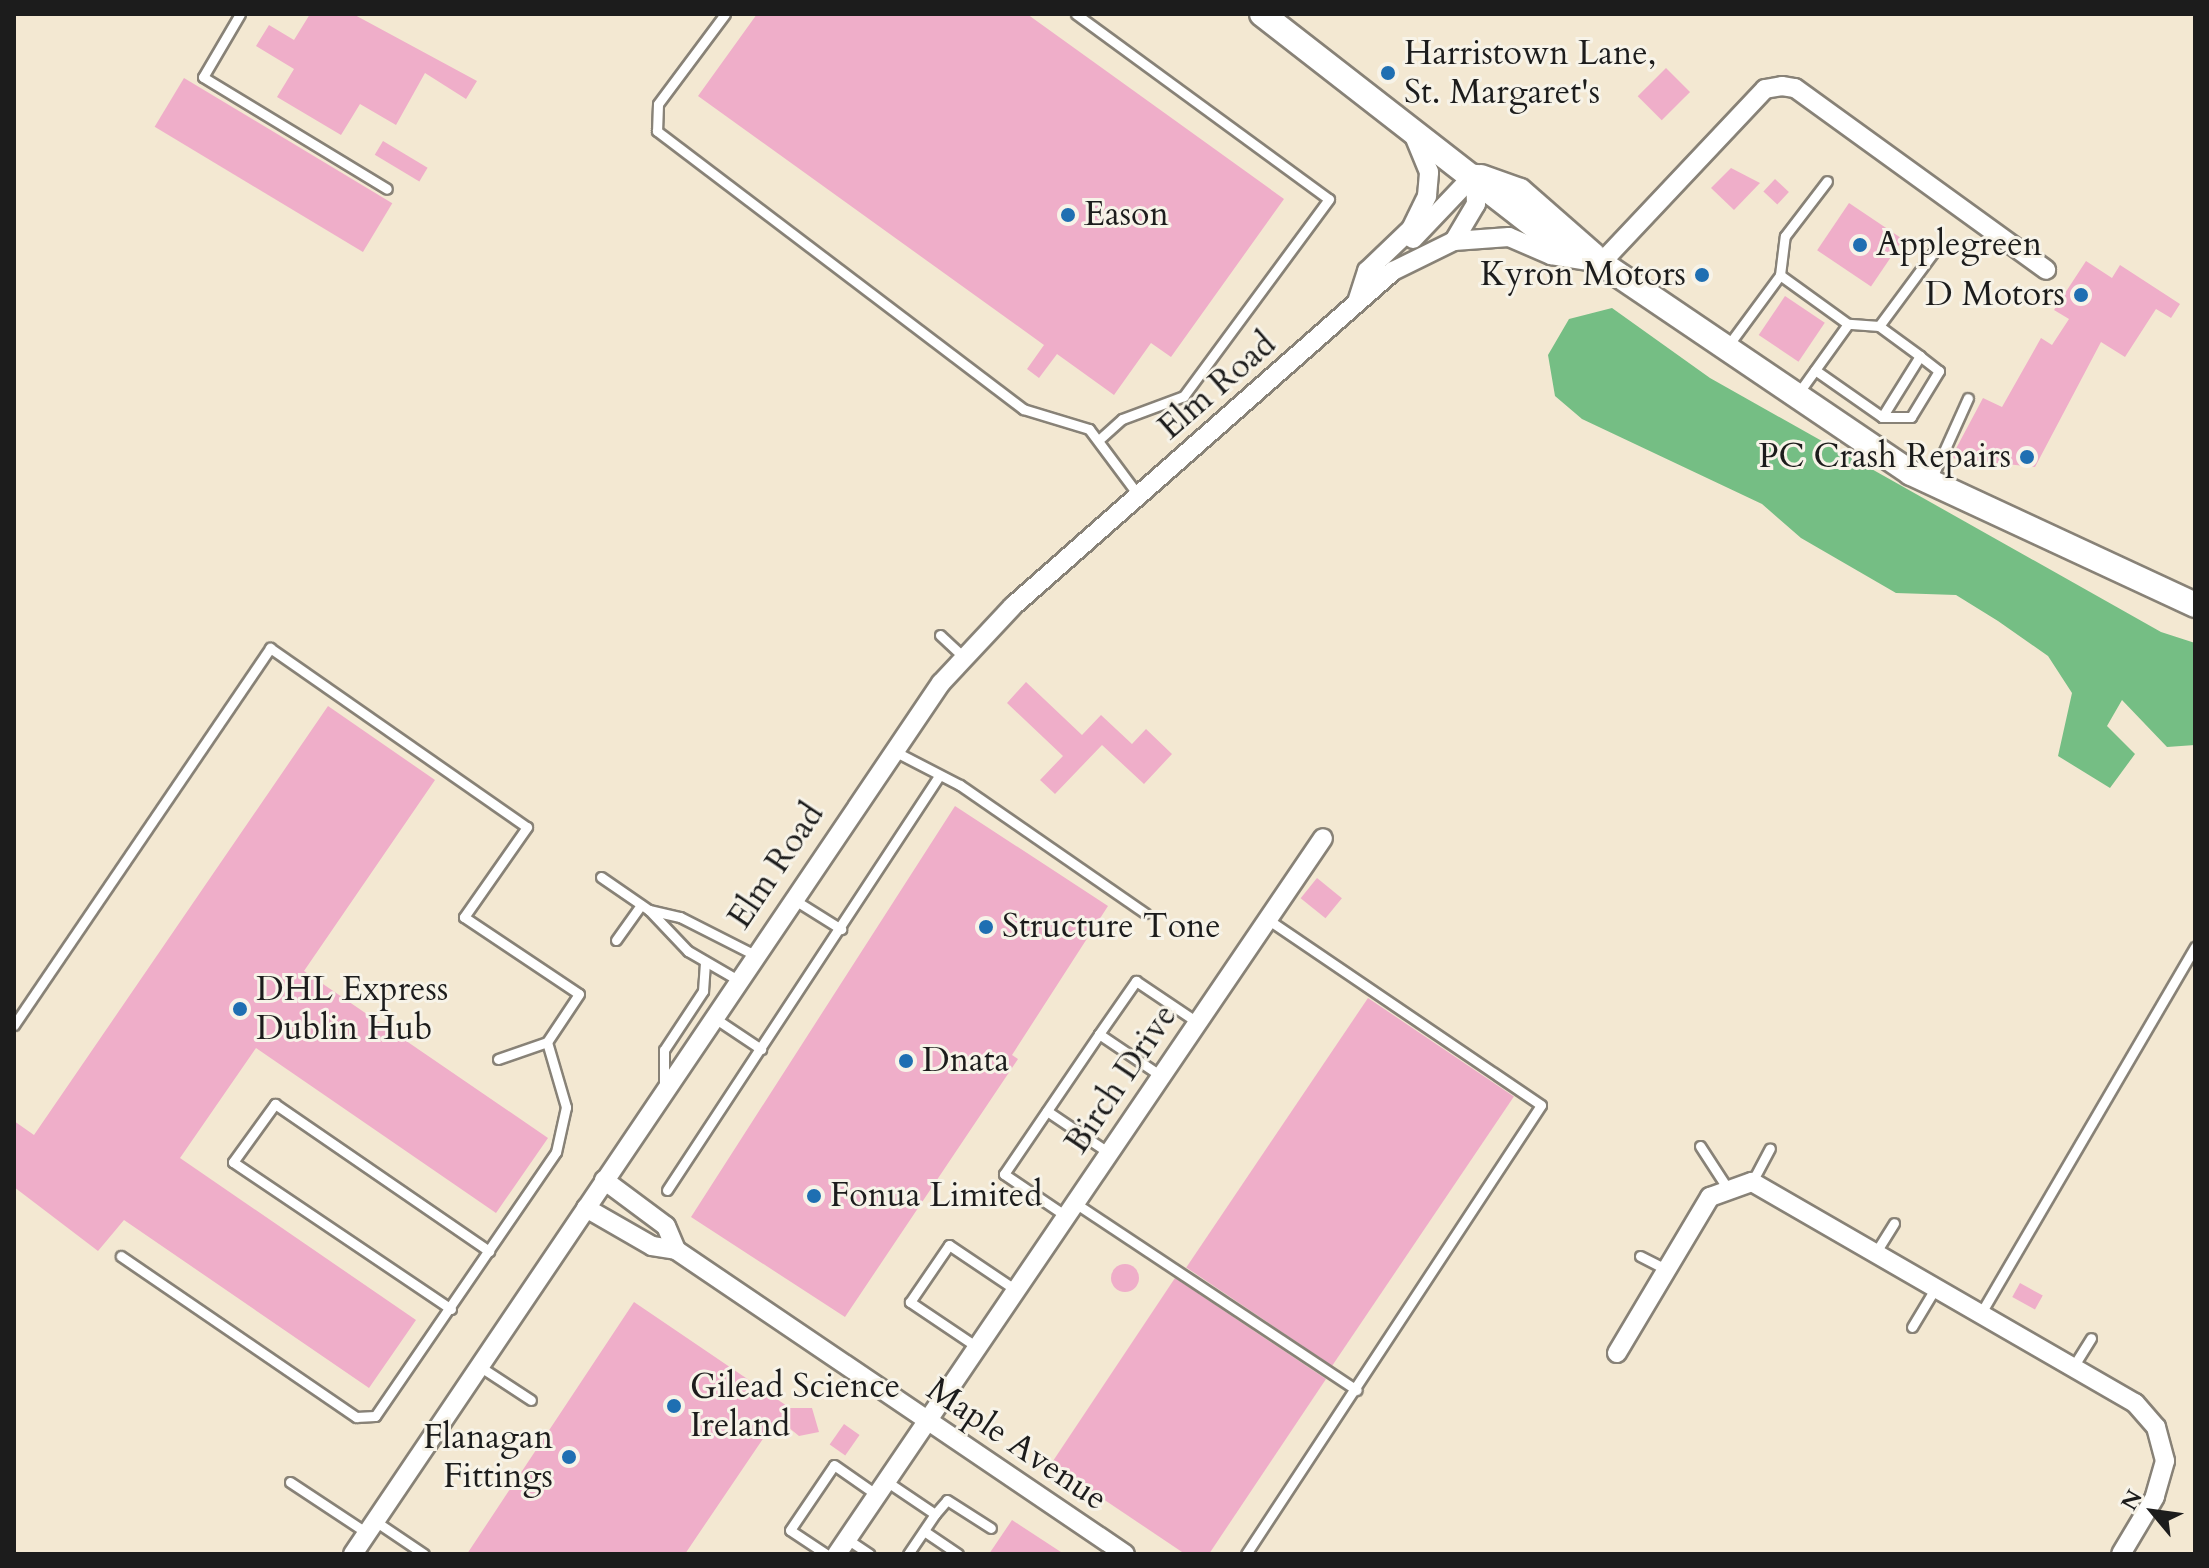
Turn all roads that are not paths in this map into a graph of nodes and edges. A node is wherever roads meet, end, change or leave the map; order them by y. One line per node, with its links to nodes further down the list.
1 (240, 14): 8 (lane)
2 (725, 14): 24 (lane)
3 (1076, 14): 24 (lane)
4 (1262, 14): 5 (main road)
5 (1410, 126): 6 (main road); 15 (street, Elm Road)
6 (1475, 174): 9 (street); 11 (main road); 13 (street, Elm Road)
7 (1827, 181): 14 (lane)
8 (387, 189)
9 (1454, 241): 11 (street, Elm Road); 13 (street, Elm Road)
10 (1933, 253): 17 (lane)
11 (1601, 263): 12 (street); 18 (main road)
12 (2046, 270)
13 (1393, 271): 15 (street, Elm Road)
14 (1780, 275): 16 (lane); 18 (lane)
15 (1357, 305): 26 (street, Elm Road)
16 (1848, 324): 17 (lane); 20 (lane)
17 (1879, 326): 19 (lane)
18 (1725, 350): 21 (main road)
19 (1920, 356): 23 (lane); 23 (lane)
20 (1815, 370): 21 (lane); 23 (lane)
21 (1796, 397): 25 (main road)
22 (1968, 398): 25 (lane)
23 (1882, 417)
24 (1099, 440): 26 (lane)
25 (1930, 483): 27 (main road)
26 (1139, 496): 29 (street, Elm Road)
27 (2195, 605)
28 (940, 635): 29 (lane)
29 (964, 657): 30 (street, Elm Road)
30 (893, 750): 31 (lane); 34 (street, Elm Road)
31 (938, 778): 36 (lane); 38 (lane)
32 (1323, 838): 37 (street, Birch Drive)
33 (601, 877): 35 (lane)
34 (793, 899): 38 (lane); 41 (street, Elm Road)
35 (645, 907): 39 (lane); 41 (lane); 42 (lane)
36 (1145, 913)
37 (1267, 919): 45 (street, Birch Drive); 80 (lane)
38 (841, 929): 49 (lane)
39 (616, 940)
40 (2195, 947): 73 (lane)
41 (755, 955): 43 (street, Elm Road)
42 (705, 962): 43 (lane); 52 (lane)
43 (738, 980): 44 (street, Elm Road)
44 (713, 1017): 49 (lane); 52 (street, Elm Road)
45 (1197, 1022): 47 (lane); 51 (street, Birch Drive)
46 (14, 1025): 48 (lane)
47 (1099, 1034): 51 (lane); 53 (lane)
48 (547, 1042): 50 (lane); 65 (lane)
49 (761, 1049): 60 (lane)
50 (498, 1059)
51 (1161, 1076): 56 (street, Birch Drive)
52 (664, 1091): 57 (street, Elm Road)
53 (1047, 1111): 56 (lane); 62 (lane)
54 (1700, 1146): 59 (lane)
55 (1770, 1148): 58 (lane)
56 (1109, 1153): 62 (street, Birch Drive)
57 (604, 1180): 61 (street, Elm Road); 64 (street, Maple Avenue)
58 (1752, 1182): 59 (street); 66 (street)
59 (1726, 1186): 69 (street)
60 (667, 1190)
61 (586, 1208): 64 (street, Maple Avenue); 78 (street, Elm Road)
62 (1070, 1209): 71 (street, Birch Drive); 80 (lane)
63 (1894, 1223): 66 (lane)
64 (676, 1250): 82 (street, Maple Avenue)
65 (489, 1251): 72 (lane); 72 (lane)
66 (1876, 1252): 70 (street)
67 (121, 1256): 72 (lane)
68 (1640, 1256): 69 (lane)
69 (1667, 1270): 77 (street)
70 (1936, 1287): 73 (street); 74 (lane)
71 (1016, 1290): 76 (street, Birch Drive); 76 (lane)
72 (451, 1309)
73 (1981, 1313): 79 (street)
74 (1912, 1327)
75 (2091, 1338): 79 (lane)
76 (977, 1347): 82 (street, Birch Drive)
77 (1617, 1353)
78 (479, 1366): 81 (lane); 86 (street, Elm Road)
79 (2073, 1367): 98 (street)
80 (1356, 1390): 97 (lane)
81 (531, 1400)
82 (926, 1423): 84 (street, Birch Drive); 96 (street, Maple Avenue)
83 (290, 1482): 86 (lane)
84 (881, 1488): 85 (lane); 89 (street, Birch Drive); 92 (lane)
85 (935, 1514): 87 (lane); 88 (lane)
86 (371, 1527): 90 (street, Elm Road); 91 (lane)
87 (991, 1528)
88 (924, 1531): 94 (lane); 95 (lane)
89 (842, 1547): 93 (lane)
90 (353, 1554)
91 (424, 1554)
92 (826, 1554)
93 (869, 1554)
94 (908, 1554)
95 (958, 1554)
96 (1125, 1554)
97 (1246, 1554)
98 (2121, 1554)

